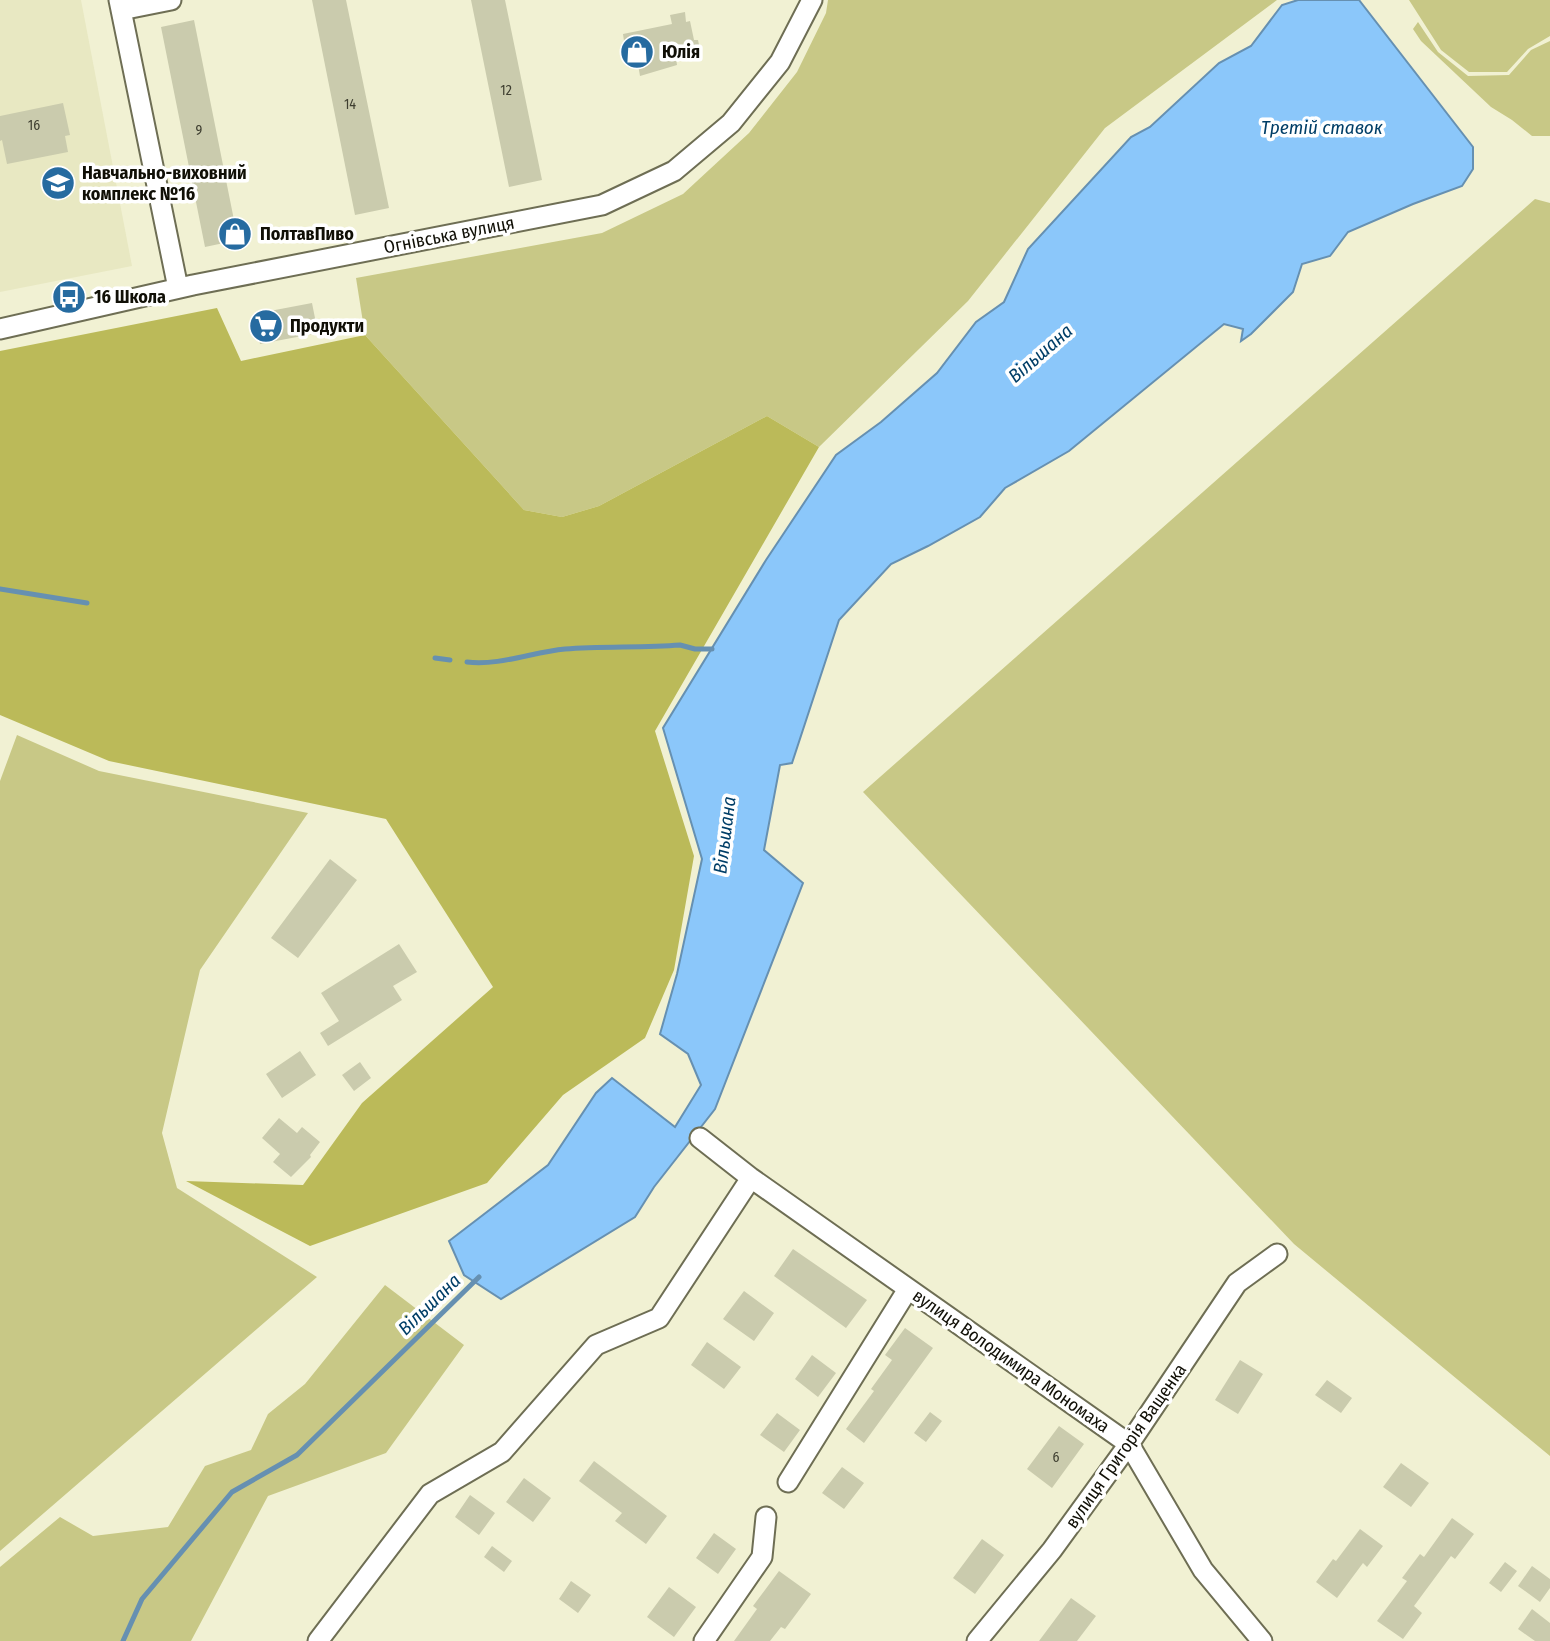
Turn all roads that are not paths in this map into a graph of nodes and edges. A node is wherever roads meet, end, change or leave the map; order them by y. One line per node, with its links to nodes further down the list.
1 (171, 0): 3 (street)
2 (812, 0): 4 (street, Огнівська вулиця)
3 (120, 5): 4 (street)
4 (178, 288): 5 (street, Огнівська вулиця)
5 (0, 329)
6 (700, 1138): 7 (street, вулиця Володимира Мономаха)
7 (751, 1178): 9 (street, вулиця Володимира Мономаха); 13 (street)
8 (1277, 1254): 10 (street, вулиця Григорія Ващенка)
9 (908, 1289): 10 (street, вулиця Володимира Мономаха); 11 (street)
10 (1129, 1444): 15 (street, вулиця Григорія Ващенка); 16 (street, вулиця Володимира Мономаха)
11 (788, 1482)
12 (766, 1517): 14 (street)
13 (318, 1641)
14 (704, 1641)
15 (977, 1641)
16 (1262, 1641)

